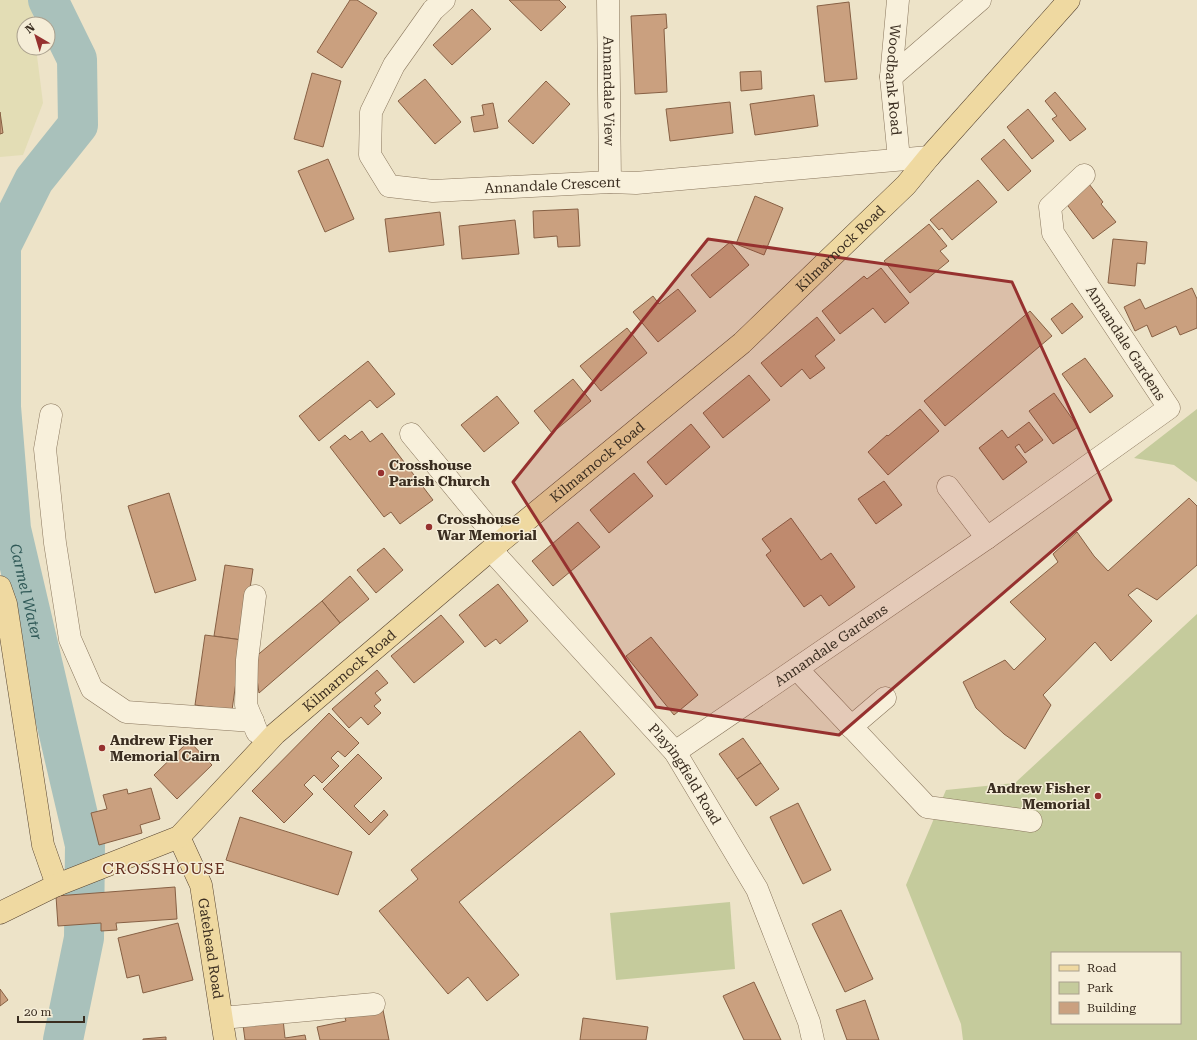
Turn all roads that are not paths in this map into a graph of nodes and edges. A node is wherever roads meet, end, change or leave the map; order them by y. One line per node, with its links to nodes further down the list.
1 (444, 0): 10 (street, Annandale Crescent)
2 (608, 0): 10 (street, Annandale View)
3 (898, 0): 6 (street, Woodbank Road)
4 (980, 0): 6 (street)
5 (1069, 0): 7 (main road, Kilmarnock Road)
6 (891, 77): 8 (street, Woodbank Road)
7 (929, 157): 8 (street, Annandale Crescent); 15 (main road, Kilmarnock Road)
8 (899, 160): 10 (street, Annandale Crescent)
9 (1084, 175): 14 (street, Annandale Gardens)
10 (610, 182)
11 (51, 415): 20 (street)
12 (411, 434): 15 (street, Playingfield Road)
13 (948, 488): 14 (street)
14 (987, 538): 18 (street, Annandale Gardens)
15 (496, 546): 22 (main road, Kilmarnock Road); 23 (street, Playingfield Road)
16 (0, 587): 26 (main road)
17 (255, 596): 20 (street)
18 (797, 668): 21 (street); 23 (street, Annandale Gardens)
19 (885, 698): 21 (street)
20 (253, 721): 22 (street)
21 (851, 727): 24 (street)
22 (263, 746): 25 (main road, Kilmarnock Road)
23 (675, 752): 31 (street, Playingfield Road)
24 (1031, 821)
25 (179, 837): 26 (main road, Kilmarnock Road); 29 (main road, Gatehead Road)
26 (57, 885): 27 (main road, Kilmarnock Road)
27 (0, 913)
28 (374, 1004): 29 (street)
29 (222, 1018): 30 (main road, Gatehead Road)
30 (225, 1040)
31 (813, 1040)

